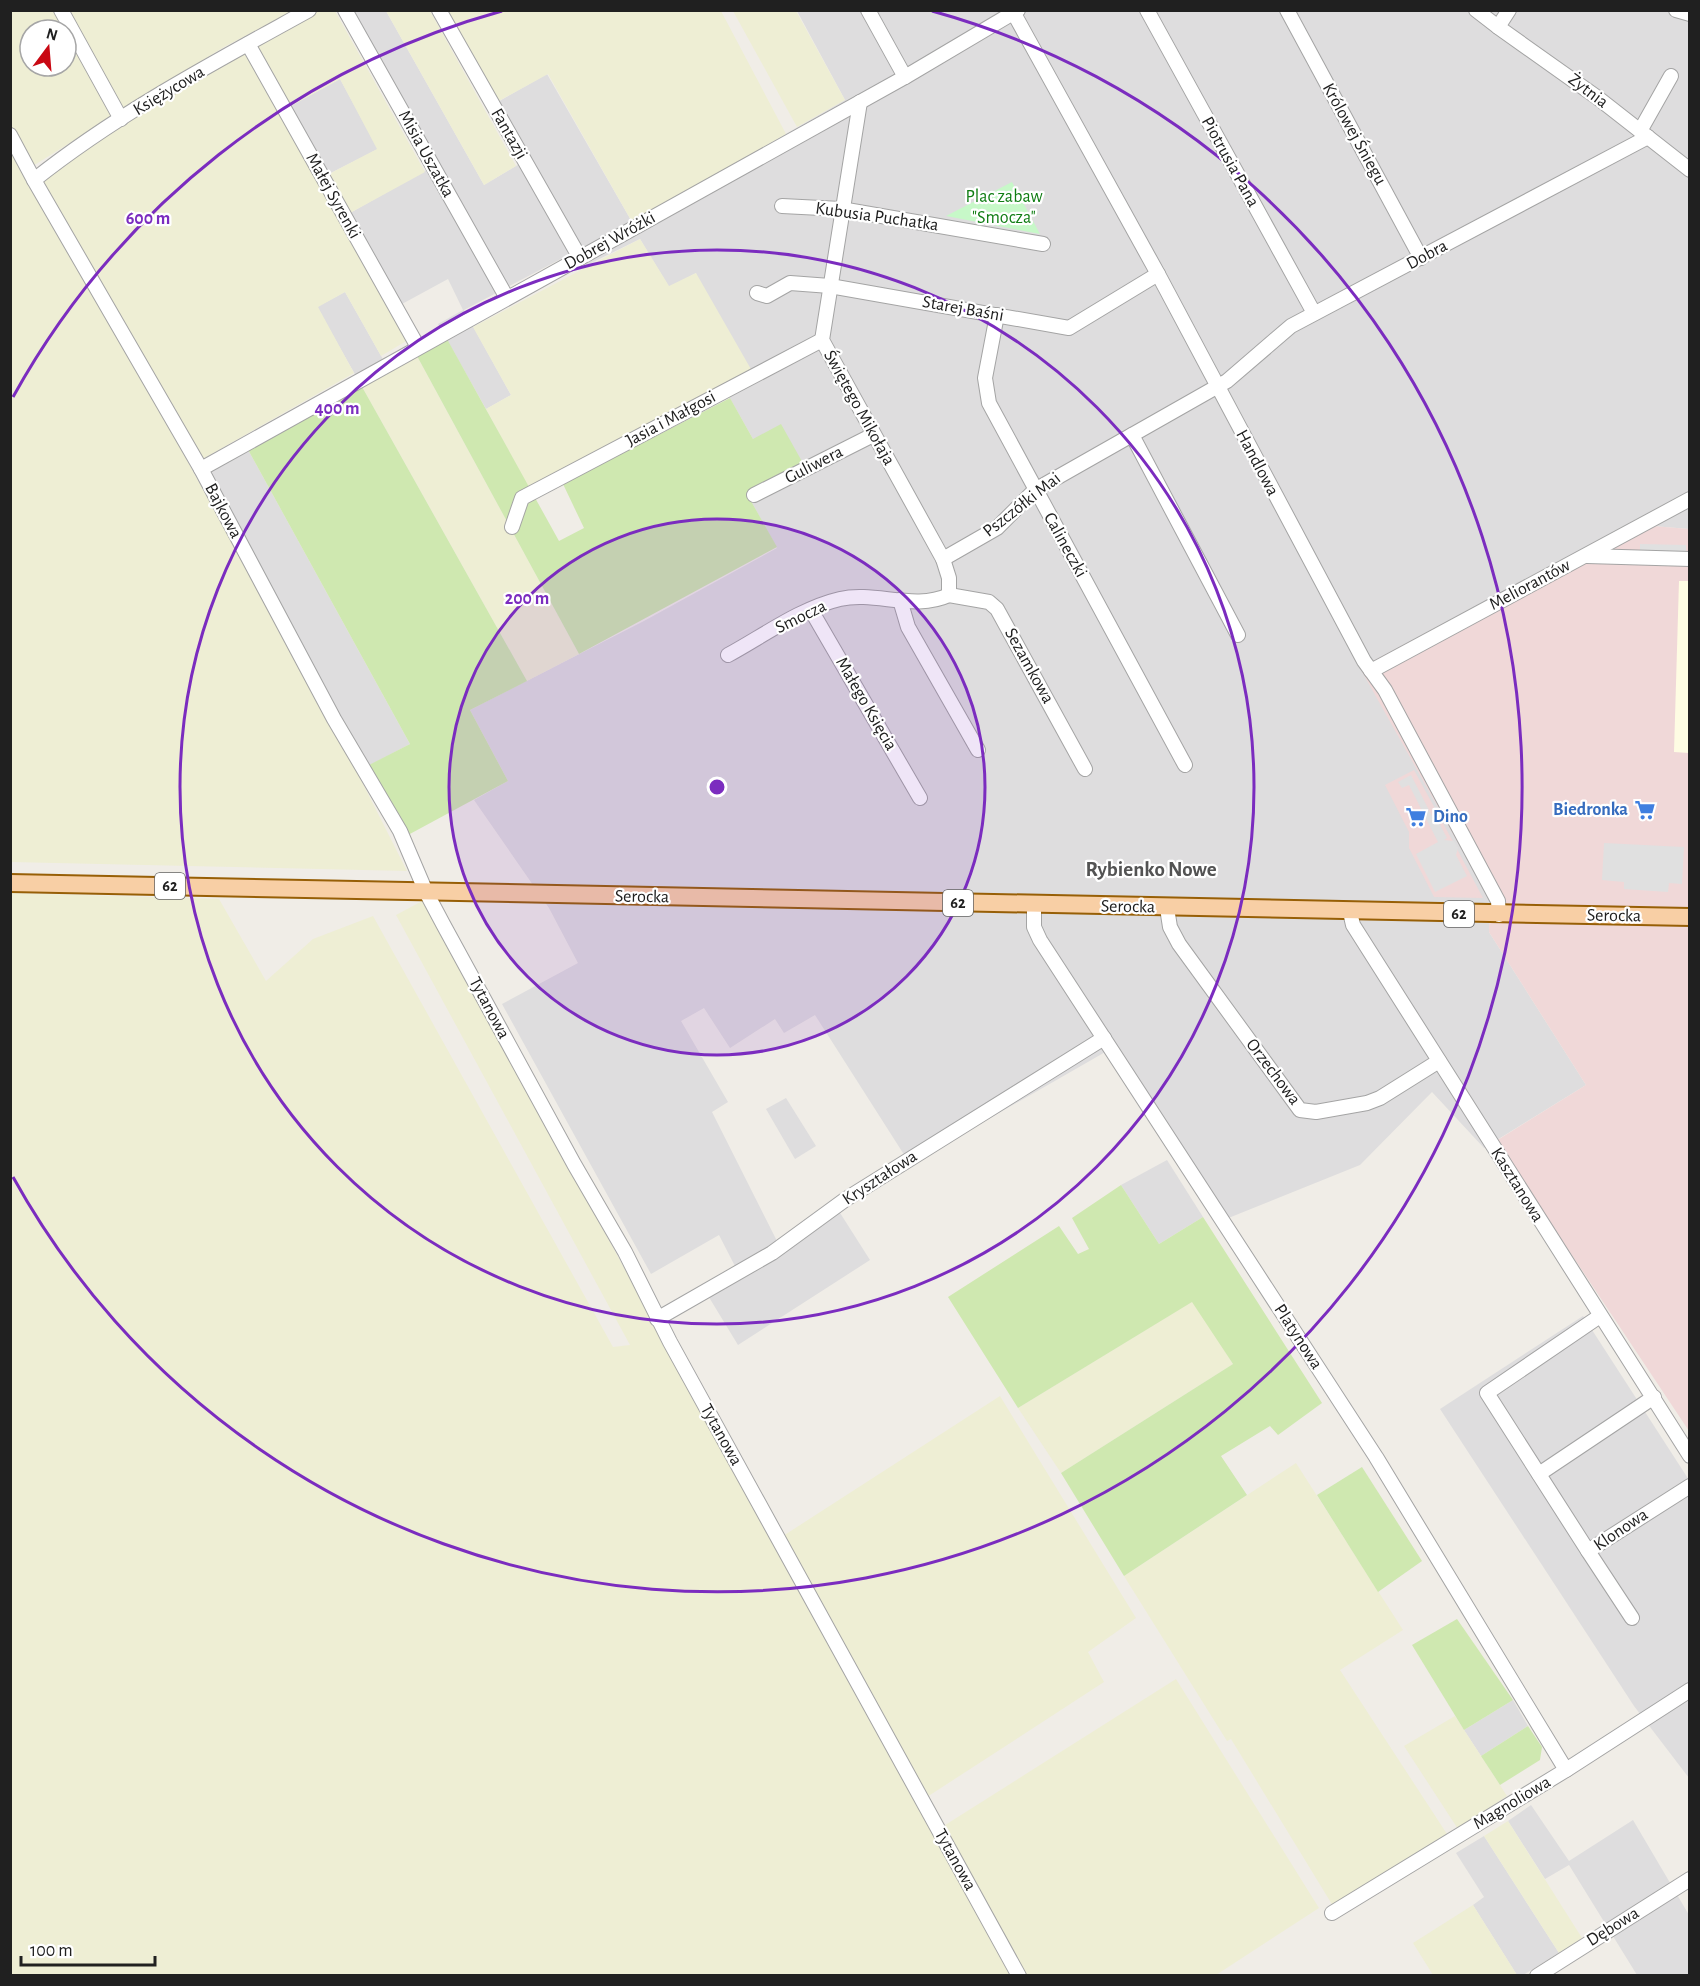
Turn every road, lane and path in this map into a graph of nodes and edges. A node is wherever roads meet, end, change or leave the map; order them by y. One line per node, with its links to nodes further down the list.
1 (61, 10): 18 (street)
2 (309, 10): 14 (street, Księżycowa)
3 (345, 10): 31 (street, Misia Uszatka)
4 (439, 10): 26 (street, Fantazji)
5 (868, 10): 16 (street)
6 (1147, 10): 32 (street, Piotrusia Pana)
7 (1287, 10): 27 (street, Królowej Śniegu)
8 (1476, 10): 13 (street, Żytnia)
9 (1509, 10): 13 (street)
10 (1676, 10): 12 (street)
11 (1014, 11): 16 (street, Dobrej Wróżki); 28 (street, Handlowa)
12 (1689, 14)
13 (1498, 27): 19 (street, Żytnia)
14 (249, 44): 18 (street, Księżycowa); 35 (street, Małej Syrenki)
15 (1671, 76): 19 (street)
16 (905, 77): 17 (street, Dobrej Wróżki)
17 (860, 102): 24 (street, Świętego Mikołaja); 26 (street, Dobrej Wróżki)
18 (121, 120): 22 (street, Księżycowa)
19 (1644, 134): 21 (street, Żytnia); 27 (street, Dobra)
20 (10, 135): 22 (street, Bajkowa)
21 (1689, 170)
22 (34, 180): 39 (street, Bajkowa)
23 (782, 206): 24 (street, Kubusia Puchatka)
24 (841, 208): 25 (street, Kubusia Puchatka); 29 (street, Świętego Mikołaja)
25 (1043, 243)
26 (579, 258): 31 (street, Dobrej Wróżki)
27 (1421, 258): 32 (street, Dobra)
28 (1158, 274): 33 (street, Starej Baśni); 36 (street, Handlowa)
29 (830, 286): 30 (street, Starej Baśni); 33 (street, Starej Baśni); 34 (street, Świętego Mikołaja)
30 (758, 293)
31 (507, 298): 35 (street, Dobrej Wróżki)
32 (1314, 313): 36 (street, Dobra)
33 (997, 315): 40 (street, Calineczki)
34 (822, 340): 37 (street, Świętego Mikołaja); 43 (street, Jasia i Małgosi)
35 (418, 347): 39 (street, Dobrej Wróżki)
36 (1216, 387): 38 (street, Pszczółki Mai); 52 (street, Handlowa)
37 (873, 435): 41 (street, Guliwera); 45 (street, Świętego Mikołaja)
38 (1132, 435): 40 (street, Pszczółki Mai); 50 (street)
39 (201, 468): 58 (street, Bajkowa)
40 (1035, 490): 45 (street, Pszczółki Mai); 54 (street, Calineczki)
41 (754, 495)
42 (1689, 500): 44 (street, Meliorantów)
43 (512, 527)
44 (1586, 555): 46 (street); 52 (street, Meliorantów)
45 (943, 559): 47 (street, Świętego Mikołaja)
46 (1689, 559)
47 (949, 595): 48 (street, Smocza); 55 (street, Sezamkowa)
48 (900, 600): 49 (street, Smocza); 53 (street)
49 (811, 610): 51 (street, Smocza); 56 (street, Małego Księcia)
50 (1238, 635)
51 (729, 655)
52 (1371, 671): 62 (street, Handlowa)
53 (978, 750)
54 (1185, 765)
55 (1084, 769)
56 (920, 798)
57 (10, 883): 58 (main road, 62)
58 (426, 892): 59 (main road, Serocka / 62); 67 (street, Tytanowa)
59 (1034, 905): 60 (main road, Serocka / 62); 64 (street, Platynowa)
60 (1167, 908): 61 (main road, Serocka / 62); 65 (street, Orzechowa)
61 (1350, 912): 62 (main road, Serocka / 62); 65 (street, Kasztanowa)
62 (1499, 915): 63 (main road, Serocka / 62)
63 (1689, 918)
64 (1104, 1038): 67 (street, Kryształowa); 75 (street, Platynowa)
65 (1439, 1062): 66 (street, Kasztanowa)
66 (1600, 1316): 68 (street, Kasztanowa); 70 (street)
67 (657, 1318): 78 (street, Tytanowa)
68 (1654, 1397): 69 (street, Kasztanowa); 70 (street)
69 (1689, 1456)
70 (1539, 1474): 72 (street)
71 (1689, 1486): 72 (street, Klonowa)
72 (1588, 1551): 73 (street, Klonowa)
73 (1632, 1618)
74 (1689, 1690): 75 (street, Magnoliowa)
75 (1566, 1770): 77 (street, Magnoliowa)
76 (1689, 1879): 79 (street, Dębowa)
77 (1332, 1913)
78 (1019, 1976)
79 (1536, 1976)

